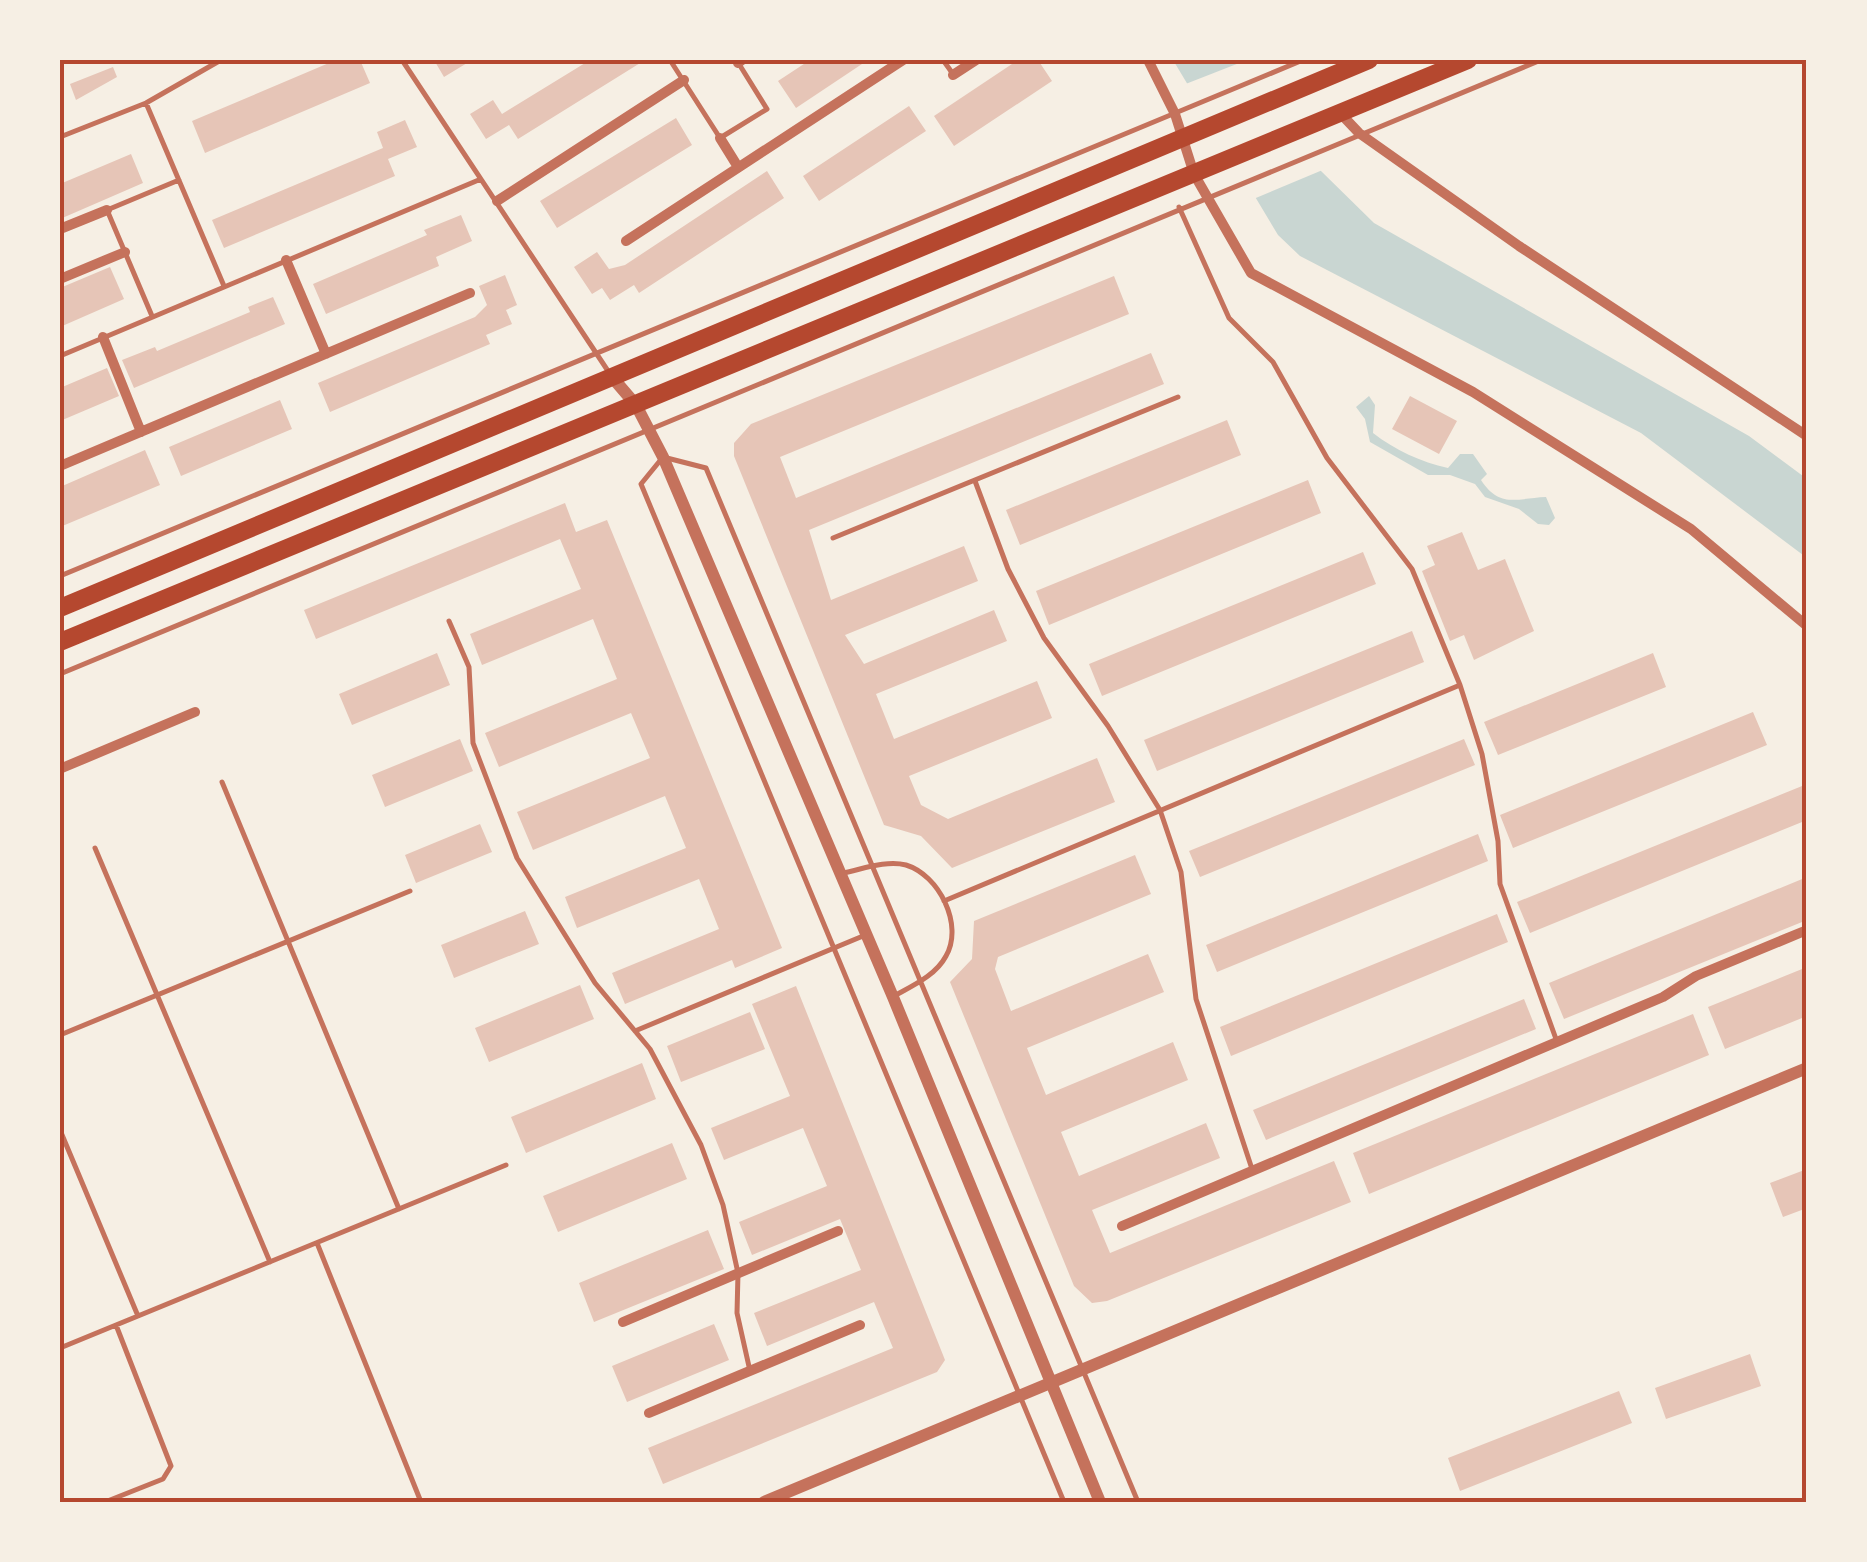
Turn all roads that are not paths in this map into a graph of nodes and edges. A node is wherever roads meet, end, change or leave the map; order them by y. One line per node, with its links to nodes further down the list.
1 (221, 60): 15 (lane)
2 (402, 60): 24 (lane)
3 (670, 60): 14 (lane)
4 (903, 60): 22 (street)
5 (943, 60): 13 (lane)
6 (976, 60): 13 (street)
7 (1148, 60): 16 (street)
8 (1369, 60): 19 (main road)
9 (1468, 60): 17 (main road)
10 (1541, 60): 18 (lane)
11 (739, 61): 21 (lane)
12 (1300, 61): 16 (lane)
13 (953, 75)
14 (684, 80): 21 (lane); 27 (street)
15 (146, 103): 20 (lane); 25 (lane)
16 (1180, 112): 19 (street); 40 (lane)
17 (1341, 114): 18 (street); 23 (main road)
18 (1359, 133): 26 (lane); 47 (street)
19 (1189, 136): 23 (street); 42 (main road)
20 (60, 137)
21 (720, 138): 22 (street)
22 (738, 168): 31 (street)
23 (1202, 170): 26 (street); 44 (main road)
24 (482, 179): 27 (lane); 33 (lane)
25 (179, 180): 29 (lane); 35 (lane)
26 (1205, 196): 28 (lane); 55 (street)
27 (498, 201): 40 (lane)
28 (1180, 207): 46 (lane); 58 (lane)
29 (107, 210): 30 (street); 32 (lane)
30 (60, 230)
31 (626, 240)
32 (125, 252): 34 (street); 37 (lane)
33 (286, 260): 35 (lane); 39 (street)
34 (60, 280)
35 (224, 286): 37 (lane)
36 (470, 293): 39 (street)
37 (152, 316): 38 (lane)
38 (103, 337): 41 (lane); 45 (street)
39 (326, 354): 45 (street)
40 (598, 355): 42 (lane); 52 (lane)
41 (60, 356)
42 (612, 377): 44 (street); 53 (main road)
43 (1178, 397): 50 (lane)
44 (636, 404): 46 (street); 56 (main road)
45 (141, 432): 49 (street)
46 (651, 432): 48 (street); 57 (lane)
47 (1807, 436)
48 (664, 457): 64 (lane); 65 (street); 71 (lane)
49 (60, 466)
50 (975, 481): 51 (lane); 62 (lane)
51 (833, 538)
52 (60, 576)
53 (60, 608)
54 (449, 620): 75 (lane)
55 (1807, 626)
56 (60, 642)
57 (60, 674)
58 (1460, 685): 62 (lane); 77 (lane)
59 (195, 712): 60 (street)
60 (62, 768)
61 (222, 782): 70 (lane)
62 (1160, 810): 67 (lane); 81 (lane)
63 (95, 848): 73 (lane)
64 (872, 866): 65 (lane); 67 (lane); 72 (lane)
65 (840, 874): 69 (street)
66 (410, 891): 70 (lane)
67 (944, 901): 72 (lane)
68 (1807, 930): 77 (street)
69 (866, 935): 71 (lane); 74 (street)
70 (288, 941): 73 (lane); 82 (lane)
71 (834, 948): 75 (lane); 96 (lane)
72 (920, 982): 74 (lane); 93 (lane)
73 (157, 995): 76 (lane); 86 (lane)
74 (892, 997): 95 (street)
75 (635, 1031): 87 (lane)
76 (60, 1035)
77 (1557, 1042): 81 (street)
78 (1807, 1068): 93 (street)
79 (60, 1130): 88 (lane)
80 (506, 1165): 82 (lane)
81 (1253, 1170): 83 (street)
82 (399, 1209): 85 (lane)
83 (1122, 1226)
84 (838, 1231): 87 (street)
85 (317, 1243): 86 (lane); 99 (lane)
86 (270, 1262): 88 (lane)
87 (738, 1272): 89 (street); 94 (lane)
88 (138, 1316): 90 (lane)
89 (623, 1322)
90 (116, 1324): 92 (lane); 98 (lane)
91 (860, 1324): 94 (street)
92 (60, 1348)
93 (1083, 1369): 95 (street); 103 (lane)
94 (750, 1370): 97 (street)
95 (1050, 1383): 96 (street); 102 (street)
96 (1020, 1396): 100 (street); 101 (lane)
97 (648, 1413)
98 (105, 1502)
99 (422, 1502)
100 (764, 1502)
101 (1064, 1502)
102 (1100, 1502)
103 (1138, 1502)

